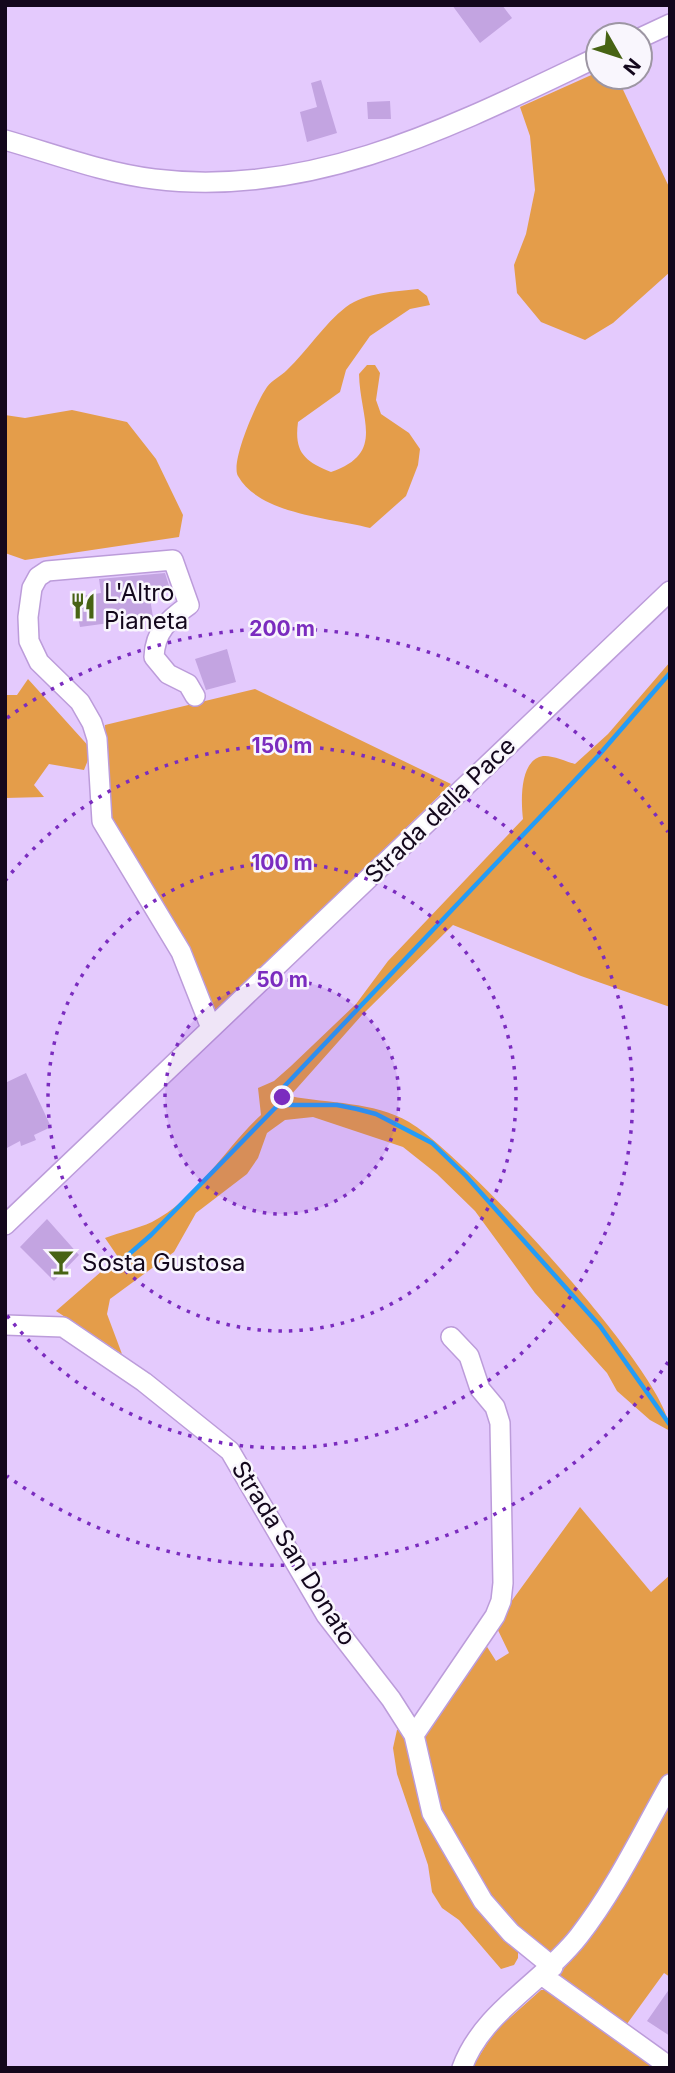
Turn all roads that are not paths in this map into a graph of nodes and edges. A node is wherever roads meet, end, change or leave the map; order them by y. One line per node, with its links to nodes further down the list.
1 (670, 24): 2 (street)
2 (654, 31)
3 (584, 64): 4 (street)
4 (5, 140)
5 (670, 591): 7 (street, Strada della Pace)
6 (195, 696): 7 (street)
7 (211, 1028): 8 (street, Strada della Pace)
8 (5, 1225)
9 (5, 1325): 11 (street, Strada San Donato)
10 (451, 1337): 11 (street)
11 (414, 1735): 13 (street, Strada San Donato)
12 (670, 1784): 13 (street)
13 (548, 1971): 14 (street, Strada San Donato); 15 (street)
14 (670, 2067)
15 (462, 2068)

